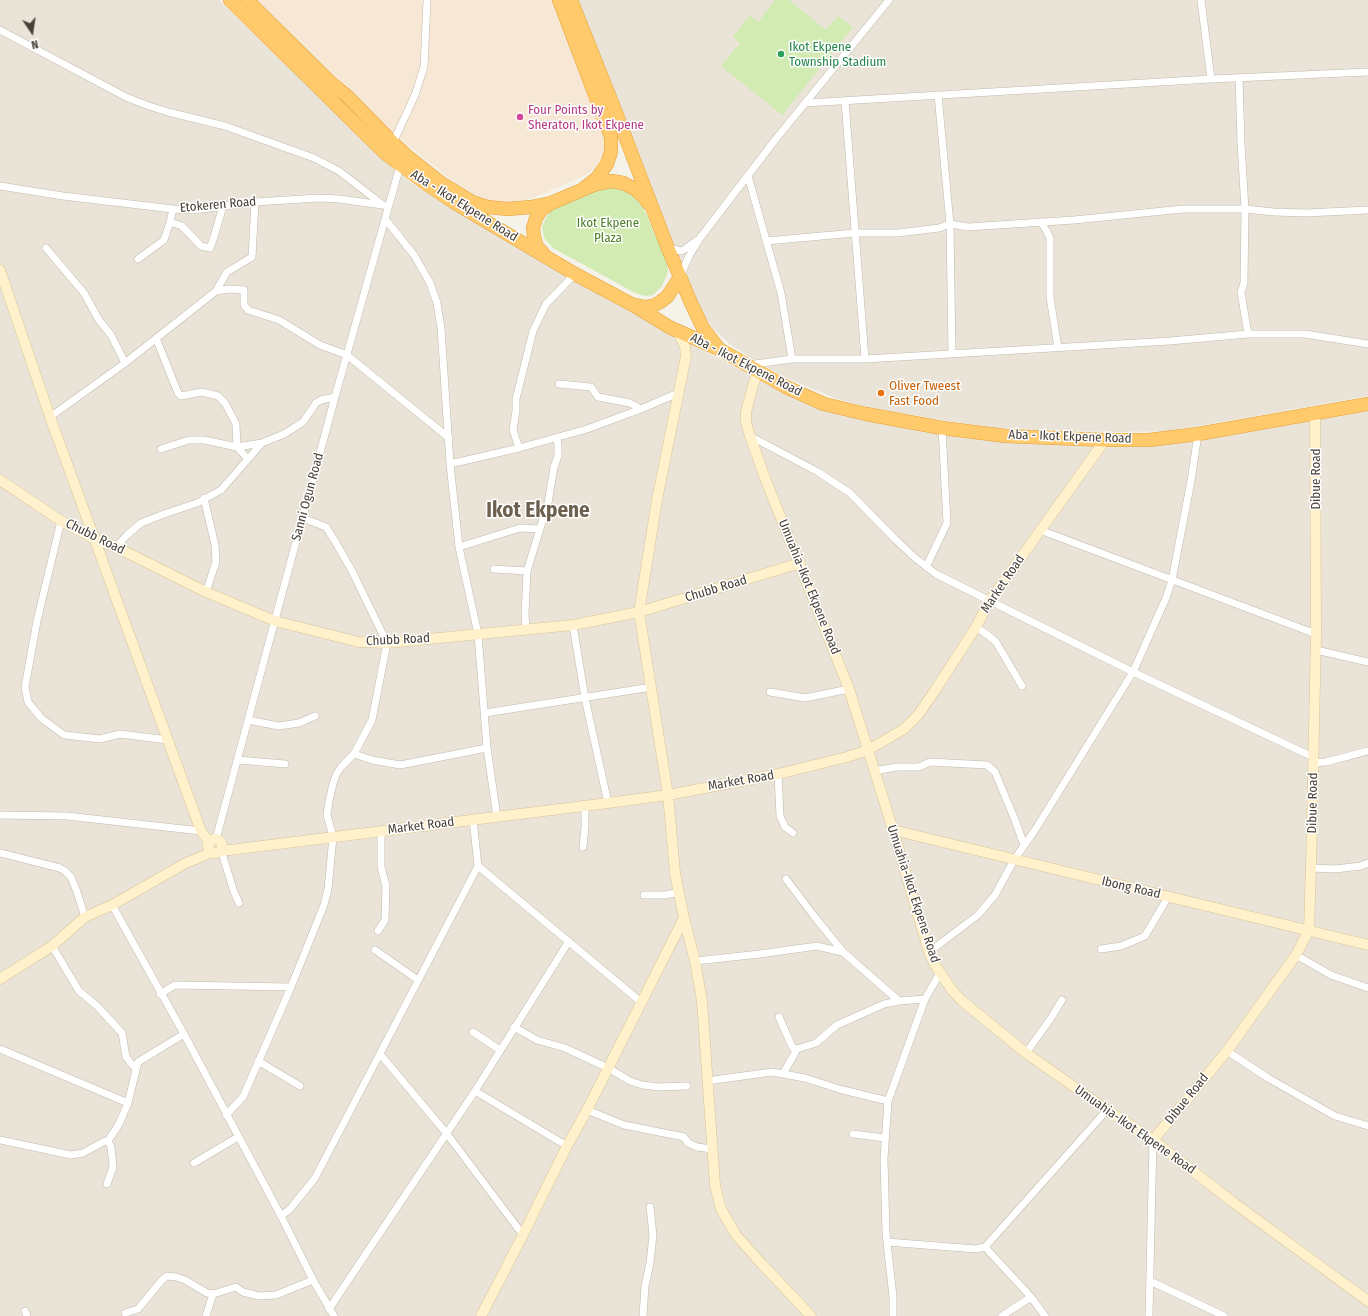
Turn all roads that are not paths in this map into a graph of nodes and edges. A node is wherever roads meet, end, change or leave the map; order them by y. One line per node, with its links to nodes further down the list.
1 (230, 0): 15 (highway, Aba - Ikot Ekpene Road)
2 (247, 0): 15 (highway)
3 (427, 0): 15 (street)
4 (558, 0): 19 (highway)
5 (571, 0): 27 (highway)
6 (889, 0): 14 (street)
7 (1201, 0): 11 (street)
8 (0, 30): 23 (street)
9 (1368, 72): 10 (street)
10 (1239, 78): 11 (street); 25 (street)
11 (1211, 79): 12 (street)
12 (938, 95): 13 (street); 31 (street)
13 (845, 101): 14 (street); 32 (street)
14 (806, 103): 17 (street)
15 (389, 149): 16 (highway, Aba - Ikot Ekpene Road)
16 (404, 161): 21 (highway); 23 (street, Sanni Ogun Road); 37 (highway, Aba - Ikot Ekpene Road)
17 (748, 176): 33 (street); 34 (street)
18 (0, 186): 24 (street, Etokeren Road)
19 (583, 189): 21 (highway); 27 (highway)
20 (255, 202): 22 (street, Etokeren Road); 23 (street, Etokeren Road); 42 (street)
21 (551, 203): 37 (highway)
22 (223, 206): 24 (street, Etokeren Road); 29 (street)
23 (386, 206): 28 (street, Sanni Ogun Road)
24 (173, 209): 29 (street)
25 (1245, 209): 26 (street); 30 (street); 45 (street)
26 (1368, 210)
27 (653, 211): 35 (highway)
28 (386, 220): 51 (street, Sanni Ogun Road); 66 (street)
29 (170, 222): 38 (street)
30 (1041, 222): 31 (street); 48 (street)
31 (950, 224): 32 (street); 50 (street)
32 (855, 233): 34 (street); 53 (street)
33 (700, 238): 35 (street); 41 (street)
34 (766, 241): 52 (street)
35 (667, 246): 41 (highway)
36 (46, 248): 54 (street)
37 (546, 256): 40 (highway, Aba - Ikot Ekpene Road)
38 (138, 259)
39 (0, 270): 62 (main road)
40 (575, 274): 43 (highway, Aba - Ikot Ekpene Road); 71 (street)
41 (680, 277): 43 (highway); 49 (highway)
42 (216, 291): 46 (street); 51 (street)
43 (633, 305): 44 (highway, Aba - Ikot Ekpene Road)
44 (678, 332): 49 (highway, Aba - Ikot Ekpene Road); 57 (main road)
45 (1248, 334): 47 (street); 48 (street)
46 (156, 338): 54 (street); 70 (street)
47 (1368, 344)
48 (1058, 348): 50 (street)
49 (718, 349): 55 (highway, Aba - Ikot Ekpene Road)
50 (952, 354): 53 (street)
51 (347, 355): 58 (street, Sanni Ogun Road); 66 (street)
52 (792, 359): 53 (street); 55 (street)
53 (865, 359)
54 (125, 363): 62 (street)
55 (753, 368): 63 (highway, Aba - Ikot Ekpene Road); 65 (main road, Umuahia-Ikot Ekpene Road)
56 (559, 384): 60 (street)
57 (678, 393): 60 (street); 91 (main road)
58 (335, 397): 69 (street); 77 (street, Sanni Ogun Road)
59 (1368, 404): 61 (highway, Aba - Ikot Ekpene Road)
60 (641, 409): 67 (street)
61 (1315, 413): 64 (highway, Aba - Ikot Ekpene Road); 97 (main road, Dibue Road)
62 (50, 417): 81 (main road)
63 (942, 428): 68 (highway, Aba - Ikot Ekpene Road); 85 (street)
64 (1198, 434): 68 (highway, Aba - Ikot Ekpene Road); 88 (street)
65 (750, 436): 84 (main road, Umuahia-Ikot Ekpene Road); 85 (street)
66 (449, 438): 74 (street)
67 (557, 438): 71 (street); 79 (street)
68 (1105, 440): 80 (main road, Market Road)
69 (262, 443): 70 (street); 73 (street)
70 (237, 447): 72 (street); 73 (street)
71 (519, 448): 74 (street)
72 (161, 449)
73 (248, 459): 76 (street)
74 (450, 464): 83 (street)
75 (0, 480): 78 (main road, Chubb Road)
76 (204, 498): 82 (street); 89 (street)
77 (303, 518): 92 (street, Sanni Ogun Road); 98 (street)
78 (61, 521): 81 (main road, Chubb Road); 110 (street)
79 (539, 529): 83 (street); 87 (street)
80 (1040, 530): 88 (street); 90 (main road, Market Road)
81 (95, 539): 82 (main road, Chubb Road); 110 (main road)
82 (116, 547): 89 (main road, Chubb Road)
83 (459, 547): 96 (street)
84 (800, 563): 91 (main road, Chubb Road); 104 (main road, Umuahia-Ikot Ekpene Road)
85 (926, 567): 90 (street)
86 (494, 569): 87 (street)
87 (527, 571): 95 (street)
88 (1172, 580): 97 (street); 101 (street)
89 (206, 592): 92 (main road, Chubb Road)
90 (989, 602): 94 (main road, Market Road); 101 (street)
91 (639, 612): 93 (main road, Chubb Road); 103 (main road)
92 (275, 621): 98 (main road, Chubb Road); 109 (street, Sanni Ogun Road)
93 (573, 625): 95 (main road, Chubb Road); 106 (street)
94 (976, 627): 102 (street); 112 (main road, Market Road)
95 (526, 630): 96 (main road, Chubb Road)
96 (478, 634): 98 (main road, Chubb Road); 107 (street)
97 (1316, 634): 99 (main road, Dibue Road)
98 (387, 643): 114 (street)
99 (1316, 650): 100 (street); 116 (main road, Dibue Road)
100 (1368, 662)
101 (1133, 672): 116 (street); 131 (street)
102 (1022, 686)
103 (652, 687): 106 (street); 120 (main road)
104 (849, 689): 105 (street); 112 (main road, Umuahia-Ikot Ekpene Road)
105 (770, 692)
106 (585, 698): 107 (street); 121 (street)
107 (485, 713): 111 (street)
108 (315, 716): 109 (street)
109 (248, 720): 115 (street, Sanni Ogun Road)
110 (168, 740): 127 (main road)
111 (488, 748): 114 (street); 124 (street)
112 (868, 750): 118 (main road, Umuahia-Ikot Ekpene Road); 119 (main road, Market Road)
113 (1368, 751): 116 (street)
114 (354, 754): 130 (street)
115 (238, 760): 117 (street); 132 (street, Sanni Ogun Road)
116 (1313, 760): 138 (main road, Dibue Road)
117 (285, 764)
118 (874, 771): 126 (main road, Umuahia-Ikot Ekpene Road); 131 (street)
119 (778, 774): 120 (main road, Market Road); 129 (street)
120 (668, 794): 121 (main road, Market Road); 140 (main road)
121 (608, 803): 122 (main road, Market Road)
122 (585, 806): 124 (main road, Market Road); 133 (street)
123 (0, 814): 127 (street)
124 (496, 817): 125 (main road, Market Road)
125 (473, 819): 128 (main road, Market Road); 137 (street)
126 (893, 830): 135 (main road, Ibong Road); 157 (main road, Umuahia-Ikot Ekpene Road)
127 (201, 831): 132 (main road)
128 (381, 831): 130 (main road, Market Road); 148 (street)
129 (793, 833)
130 (333, 837): 132 (main road, Market Road); 163 (street)
131 (1024, 844): 135 (street)
132 (215, 846): 143 (street); 144 (main road, Market Road)
133 (583, 847)
134 (0, 852): 145 (street)
135 (1014, 860): 142 (main road, Ibong Road); 157 (street)
136 (1368, 863): 138 (street)
137 (478, 866): 150 (street); 162 (street)
138 (1312, 868): 147 (main road, Dibue Road)
139 (786, 879): 149 (street)
140 (679, 892): 141 (street); 146 (main road)
141 (644, 895)
142 (1168, 897): 147 (main road, Ibong Road); 154 (street)
143 (239, 903)
144 (112, 906): 145 (main road, Market Road); 165 (street)
145 (85, 918): 152 (main road, Market Road)
146 (684, 918): 159 (main road); 169 (main road)
147 (1309, 930): 151 (main road, Ibong Road); 158 (main road, Dibue Road)
148 (378, 931)
149 (832, 938): 153 (street); 156 (street)
150 (569, 941): 169 (street); 171 (street)
151 (1368, 945)
152 (52, 946): 161 (main road, Market Road); 181 (street)
153 (826, 947): 156 (street); 159 (street)
154 (1101, 949)
155 (375, 950): 162 (street)
156 (842, 952): 168 (street)
157 (929, 952): 160 (main road, Umuahia-Ikot Ekpene Road)
158 (1296, 955): 164 (street); 177 (main road, Dibue Road)
159 (695, 961): 184 (main road)
160 (940, 973): 166 (street); 178 (main road, Umuahia-Ikot Ekpene Road)
161 (0, 979)
162 (418, 980): 179 (street)
163 (291, 987): 165 (street); 180 (street)
164 (1368, 988)
165 (160, 994): 173 (street)
166 (925, 999): 168 (street); 188 (street)
167 (1062, 1000): 178 (street)
168 (899, 1001): 175 (street)
169 (641, 1002): 182 (main road)
170 (779, 1017): 175 (street)
171 (514, 1027): 176 (street); 182 (street)
172 (473, 1032): 176 (street)
173 (184, 1034): 181 (street); 192 (street)
174 (0, 1049): 189 (street)
175 (797, 1049): 183 (street)
176 (500, 1050): 187 (street)
177 (1227, 1051): 193 (street); 199 (main road, Dibue Road)
178 (1026, 1053): 191 (main road, Umuahia-Ikot Ekpene Road)
179 (380, 1054): 194 (street); 206 (street)
180 (258, 1062): 185 (street); 192 (street)
181 (135, 1068): 189 (street)
182 (608, 1068): 186 (street); 190 (main road)
183 (784, 1074): 184 (street); 188 (street)
184 (707, 1081): 202 (main road)
185 (300, 1086)
186 (687, 1086)
187 (475, 1091): 194 (street); 201 (street)
188 (888, 1101): 197 (street)
189 (128, 1102): 200 (street)
190 (587, 1110): 201 (main road); 202 (street)
191 (1107, 1110): 199 (main road, Umuahia-Ikot Ekpene Road); 209 (street)
192 (226, 1115): 196 (street)
193 (1368, 1126)
194 (447, 1134): 207 (street); 215 (street)
195 (853, 1134): 197 (street)
196 (238, 1137): 203 (street); 206 (street)
197 (885, 1138): 208 (street)
198 (0, 1140): 200 (street)
199 (1153, 1140): 211 (street); 214 (main road, Umuahia-Ikot Ekpene Road)
200 (108, 1141): 204 (street)
201 (567, 1146): 207 (main road)
202 (712, 1149): 221 (main road)
203 (194, 1163)
204 (107, 1184)
205 (650, 1207): 220 (street)
206 (281, 1216): 210 (street)
207 (523, 1235): 219 (main road)
208 (887, 1242): 209 (street); 222 (street)
209 (985, 1247): 213 (street)
210 (313, 1280): 212 (street); 215 (street)
211 (1150, 1281): 225 (street); 226 (street)
212 (213, 1294): 216 (street); 217 (street)
213 (1031, 1297): 223 (street); 224 (street)
214 (1368, 1301)
215 (329, 1309): 218 (street)
216 (125, 1313)
217 (206, 1316)
218 (334, 1316)
219 (481, 1316)
220 (643, 1316)
221 (811, 1316)
222 (893, 1316)
223 (1002, 1316)
224 (1045, 1316)
225 (1149, 1316)
226 (1224, 1316)

